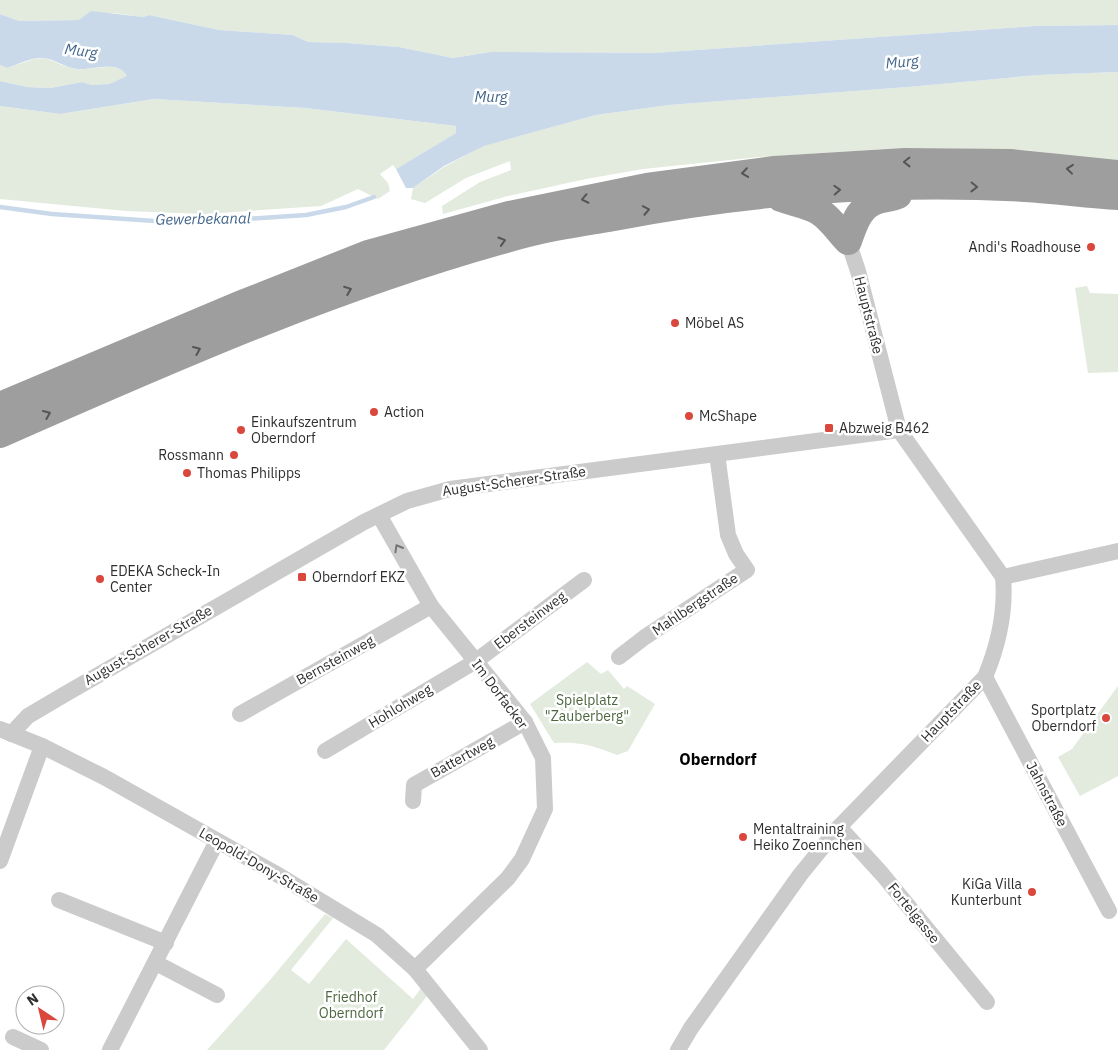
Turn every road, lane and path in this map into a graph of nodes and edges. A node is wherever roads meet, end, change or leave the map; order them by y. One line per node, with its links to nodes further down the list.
1 (1118, 174): 6 (highway, one-way to 6)
2 (908, 185): 3 (highway, one-way to 2); 4 (highway, one-way to 4); 5 (highway)
3 (771, 194): 5 (highway); 8 (highway, one-way to 3)
4 (1118, 196)
5 (848, 241): 7 (street, Hauptstraße)
6 (0, 406)
7 (899, 430): 9 (street, August-Scherer-Straße); 12 (street, Hauptstraße)
8 (0, 434)
9 (717, 454): 10 (street, August-Scherer-Straße); 15 (street, Mahlbergstraße)
10 (379, 515): 14 (street, Im Dorfacker, one-way to 10); 20 (street, August-Scherer-Straße)
11 (1118, 551): 12 (street)
12 (1003, 577): 17 (street, Hauptstraße)
13 (584, 580): 16 (street, Ebersteinweg)
14 (431, 606): 16 (street, Im Dorfacker); 18 (street, Bernsteinweg)
15 (619, 657)
16 (476, 661): 19 (street, Im Dorfacker); 22 (street, Hohlohweg)
17 (985, 677): 24 (street, Hauptstraße); 28 (street, Jahnstraße)
18 (240, 714)
19 (525, 722): 23 (street, Battertweg); 31 (street, Im Dorfacker)
20 (6, 732): 21 (street, Leopold-Dony-Straße)
21 (42, 746): 25 (street, Leopold-Dony-Straße); 26 (street)
22 (325, 751)
23 (413, 801)
24 (839, 827): 33 (street, Fortelgasse); 38 (street, Hauptstraße)
25 (217, 841): 29 (street); 31 (street, Leopold-Dony-Straße)
26 (0, 861)
27 (59, 900): 29 (street)
28 (1109, 911)
29 (166, 944): 30 (street)
30 (156, 962): 32 (street); 36 (street)
31 (415, 969): 37 (street, Leopold-Dony-Straße)
32 (217, 995)
33 (987, 1002)
34 (12, 1037): 35 (street)
35 (41, 1050)
36 (110, 1050)
37 (480, 1050)
38 (678, 1050)

